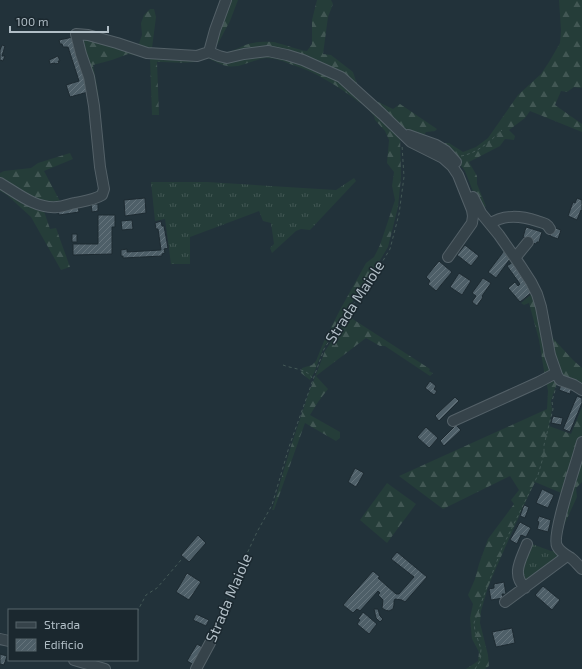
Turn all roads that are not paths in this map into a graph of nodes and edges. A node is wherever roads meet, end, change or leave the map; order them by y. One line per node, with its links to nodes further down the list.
1 (226, 0): 2 (street)
2 (209, 52): 3 (street); 4 (street)
3 (402, 133): 5 (street); 8 (street)
4 (3, 185)
5 (490, 224): 6 (street); 9 (street)
6 (550, 229)
7 (528, 242): 9 (street)
8 (448, 257)
9 (515, 258): 10 (street)
10 (558, 376): 11 (street); 12 (street)
11 (582, 390)
12 (454, 421)
13 (582, 442): 15 (street)
14 (527, 544): 17 (street)
15 (568, 556): 16 (street); 17 (street)
16 (582, 569)
17 (525, 588): 18 (street)
18 (505, 602)
19 (210, 643): 22 (street, Strada Maiole)
20 (77, 661): 21 (street)
21 (105, 669)
22 (196, 669)

